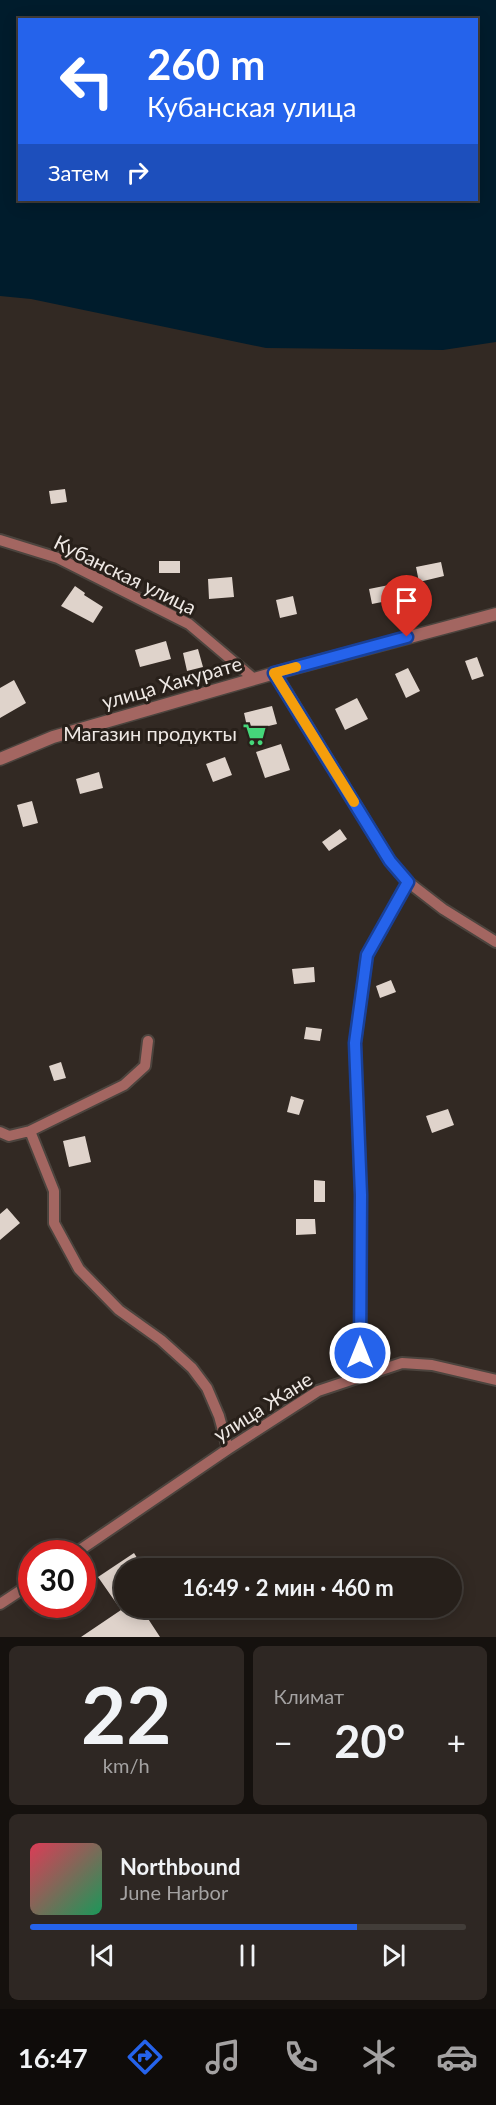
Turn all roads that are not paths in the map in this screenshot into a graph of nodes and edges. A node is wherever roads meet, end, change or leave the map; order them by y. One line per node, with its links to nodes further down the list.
1 (0, 540): 4 (street, Кубанская улица)
2 (496, 614): 3 (street, улица Хакурате)
3 (274, 673): 4 (street, улица Хакурате); 6 (street)
4 (254, 679): 5 (street, улица Хакурате)
5 (0, 759)
6 (408, 882): 7 (street); 11 (street)
7 (496, 942)
8 (148, 1041): 9 (street)
9 (30, 1131): 10 (street); 13 (street)
10 (0, 1132)
11 (360, 1376): 12 (street, улица Жане); 13 (street, улица Жане)
12 (496, 1380)
13 (228, 1449): 14 (street, улица Жане)
14 (95, 1540)
15 (18, 1592): 16 (street)
16 (0, 1604)

